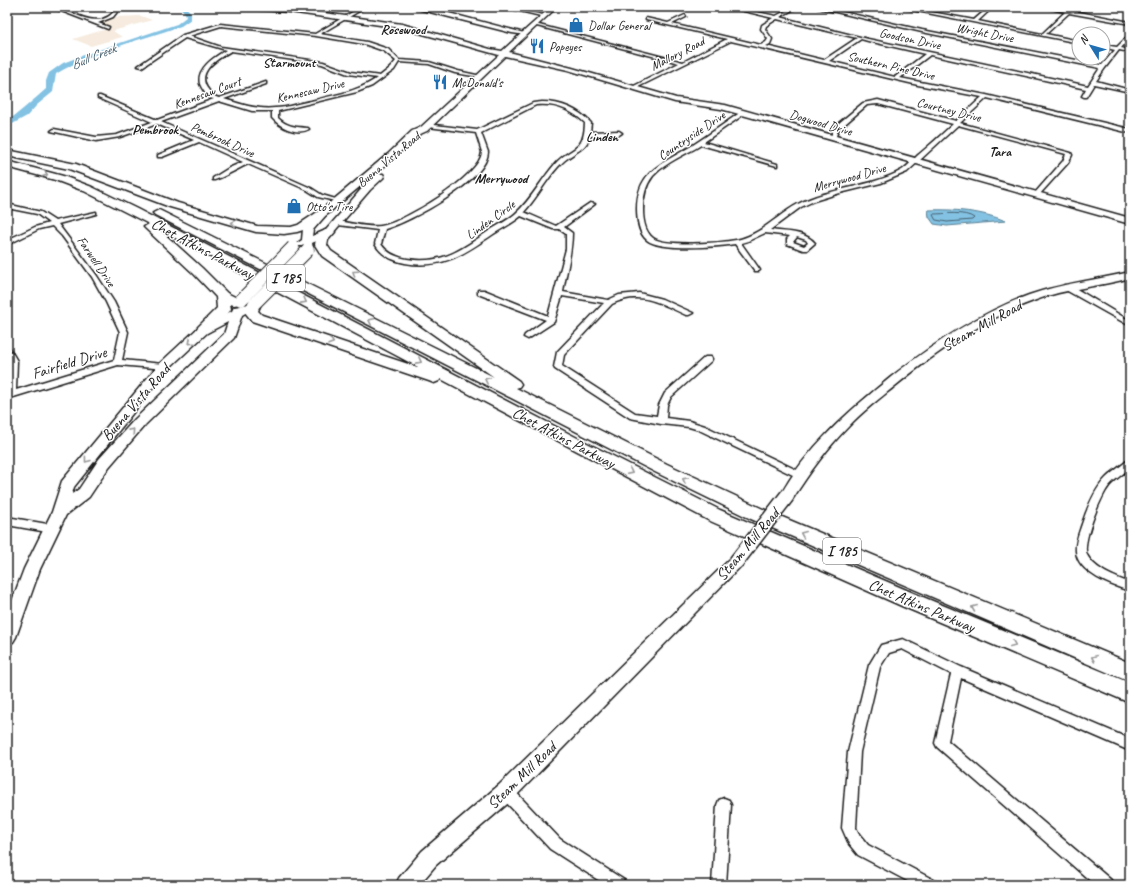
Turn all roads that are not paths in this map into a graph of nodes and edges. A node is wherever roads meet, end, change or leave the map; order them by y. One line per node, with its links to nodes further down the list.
1 (53, 7): 22 (street)
2 (119, 7): 22 (street)
3 (252, 7): 19 (street, Dogwood Drive)
4 (364, 7): 19 (street)
5 (412, 7): 27 (street)
6 (505, 7): 16 (street)
7 (554, 7): 16 (street, Buena Vista Road)
8 (729, 7): 18 (street, Goodson Drive)
9 (796, 7): 18 (street)
10 (816, 7): 46 (street, Wright Drive)
11 (899, 7): 14 (street)
12 (991, 7): 21 (street)
13 (1044, 7): 15 (street)
14 (907, 8): 21 (street)
15 (1069, 12): 23 (street); 29 (street)
16 (545, 16): 25 (street, Buena Vista Road)
17 (685, 16): 24 (street)
18 (777, 17): 32 (street, Goodson Drive); 35 (street)
19 (346, 18): 28 (street); 40 (street, Dogwood Drive)
20 (647, 19): 24 (street, Southern Pine Drive)
21 (974, 22): 29 (street)
22 (93, 23): 26 (street)
23 (1130, 23)
24 (669, 24): 33 (street, Southern Pine Drive)
25 (535, 25): 27 (street, Buena Vista Road); 44 (street)
26 (108, 28)
27 (526, 34): 40 (street, Buena Vista Road)
28 (316, 35): 31 (street); 42 (street)
29 (1043, 35): 34 (street)
30 (1130, 35): 37 (street)
31 (185, 36): 38 (street); 45 (street)
32 (860, 38): 41 (street, Goodson Drive); 43 (street)
33 (731, 39): 35 (street, Southern Pine Drive); 44 (street, Mallory Road)
34 (1071, 40)
35 (763, 46): 43 (street, Southern Pine Drive)
36 (1111, 48): 37 (street)
37 (1118, 49): 39 (street); 46 (street)
38 (230, 50): 48 (street); 58 (street, Kennesaw Drive)
39 (1130, 52)
40 (504, 54): 47 (street, Buena Vista Road); 52 (street, Dogwood Drive)
41 (929, 54): 49 (street); 53 (street, Goodson Drive)
42 (398, 61): 47 (street); 48 (street, Kennesaw Drive)
43 (826, 61): 49 (street, Southern Pine Drive)
44 (683, 63): 52 (street, Mallory Road)
45 (140, 66)
46 (1103, 67): 50 (street)
47 (479, 76): 63 (street, Buena Vista Road)
48 (380, 77): 59 (street, Kennesaw Drive)
49 (897, 78): 55 (street, Southern Pine Drive)
50 (1092, 82): 53 (street); 54 (street)
51 (264, 83): 58 (street, Kennesaw Court)
52 (634, 88): 60 (street, Dogwood Drive)
53 (1088, 88): 56 (street)
54 (1130, 91)
55 (986, 96): 62 (street, Merrywood Drive); 66 (street, Southern Pine Drive)
56 (1084, 96)
57 (100, 97): 61 (street, Pembrook Drive)
58 (220, 99): 59 (street, Kennesaw Drive); 61 (street, Kennesaw Court)
59 (275, 110): 64 (street)
60 (743, 113): 70 (street, Dogwood Drive); 72 (street, Countryside Drive)
61 (158, 122): 65 (street, Kennesaw Court); 71 (street, Pembrook Drive)
62 (957, 122): 70 (street, Courtney Drive); 75 (street, Merrywood Drive); 81 (street, Courtney Drive)
63 (426, 127): 67 (street); 82 (street, Buena Vista Road); 91 (street, Buena Vista Road)
64 (306, 129)
65 (54, 131)
66 (1130, 131)
67 (478, 132): 68 (street); 92 (street)
68 (589, 134): 69 (street); 88 (street, Linden Circle)
69 (619, 134)
70 (833, 138): 75 (street, Dogwood Drive)
71 (200, 140): 74 (street); 76 (street, Pembrook Drive)
72 (701, 143): 78 (street); 79 (street, Countryside Drive)
73 (7, 154): 94 (highway, one-way to 73); 120 (highway, Chet Atkins Parkway / I 185, one-way to 73)
74 (160, 156)
75 (915, 161): 81 (street, Dogwood Drive); 95 (street, Merrywood Drive)
76 (248, 162): 80 (street); 82 (street, Pembrook Drive)
77 (7, 164): 85 (highway, Chet Atkins Parkway / I 185, one-way to 85)
78 (775, 165)
79 (651, 176): 98 (street, Merrywood Drive)
80 (214, 179)
81 (1037, 194): 89 (street, Dogwood Drive)
82 (337, 201): 87 (street, Buena Vista Road)
83 (592, 204): 93 (street)
84 (7, 206): 90 (street, Farwell Drive)
85 (133, 211): 106 (highway); 122 (highway, Chet Atkins Parkway / I 185, one-way to 122)
86 (94, 213): 90 (street)
87 (323, 213): 94 (highway); 99 (street, Buena Vista Road)
88 (520, 214): 92 (street, Linden Circle); 93 (street)
89 (1130, 221)
90 (53, 223): 97 (street); 117 (street, Farwell Drive)
91 (333, 228): 92 (street); 99 (street, Buena Vista Road); 120 (highway, one-way to 91)
92 (382, 228)
93 (560, 228): 105 (street)
94 (256, 229): 100 (highway)
95 (764, 231): 96 (street); 98 (street, Merrywood Drive)
96 (796, 235)
97 (7, 243)
98 (737, 243): 101 (street)
99 (308, 246): 100 (street, Buena Vista Road); 107 (main road, Buena Vista Road, bridge)
100 (293, 247): 107 (main road, Buena Vista Road, bridge)
101 (757, 270)
102 (1130, 275): 103 (street, Steam Mill Road)
103 (1067, 287): 112 (street); 124 (street, Steam Mill Road)
104 (482, 292): 111 (street)
105 (559, 294): 108 (street); 111 (street)
106 (222, 296): 107 (highway); 113 (highway)
107 (248, 302): 110 (main road, Buena Vista Road); 122 (highway, one-way to 122)
108 (609, 302): 109 (street); 121 (street)
109 (689, 314)
110 (236, 315): 113 (main road, Buena Vista Road); 125 (main road, Buena Vista Road, one-way to 110)
111 (551, 320): 114 (street)
112 (1130, 324)
113 (203, 330): 118 (main road, Buena Vista Road, one-way to 118)
114 (528, 337)
115 (7, 351): 119 (street)
116 (708, 359): 121 (street)
117 (118, 362): 118 (street, Fairfield Drive); 119 (street, Fairfield Drive)
118 (163, 367): 125 (main road, Buena Vista Road, one-way to 125)
119 (10, 395)
120 (559, 416): 131 (highway, Chet Atkins Parkway / I 185, one-way to 120)
121 (661, 421): 124 (street)
122 (558, 434): 132 (highway, Chet Atkins Parkway / I 185, one-way to 132)
123 (1129, 465): 128 (street)
124 (800, 475): 134 (street, Steam Mill Road, bridge)
125 (60, 512): 127 (main road, Buena Vista Road)
126 (7, 521): 127 (street)
127 (54, 529): 129 (main road, Buena Vista Road)
128 (1130, 587)
129 (7, 637)
130 (957, 670): 133 (street); 139 (street); 140 (street)
131 (1130, 673)
132 (1130, 694)
133 (1130, 745)
134 (506, 792): 136 (street, Steam Mill Road); 137 (street)
135 (724, 805): 138 (street)
136 (406, 885)
137 (619, 885)
138 (720, 885)
139 (929, 885)
140 (1106, 885)

